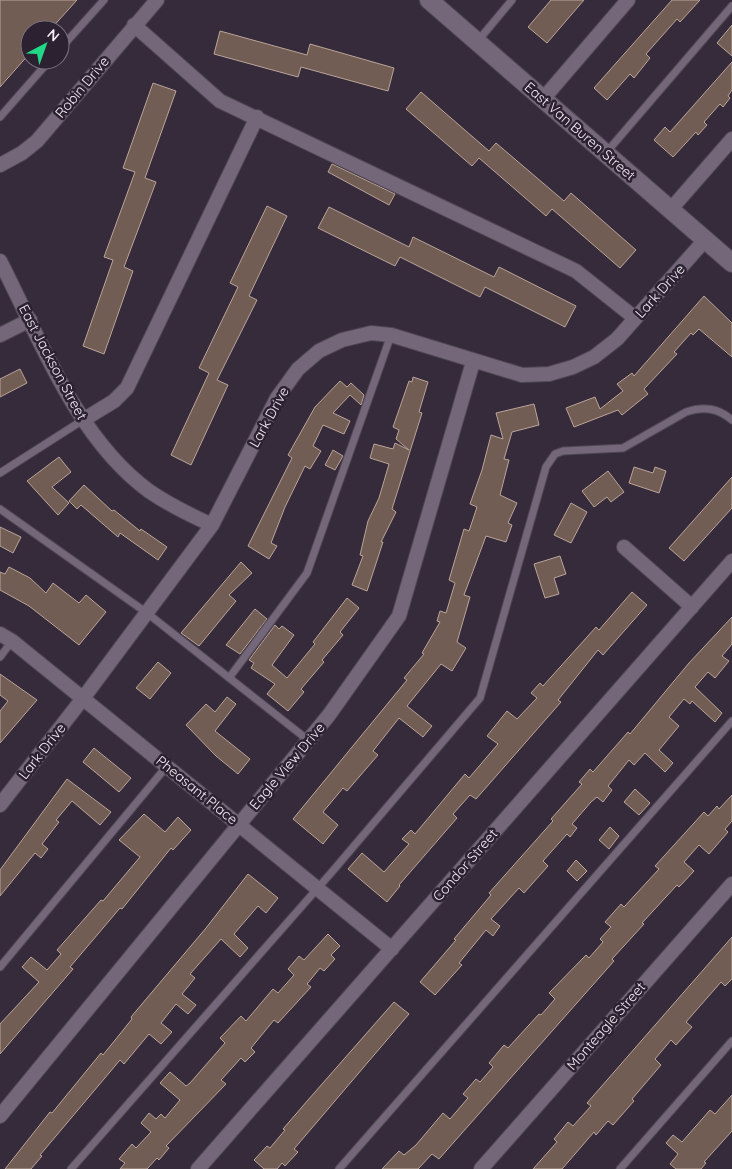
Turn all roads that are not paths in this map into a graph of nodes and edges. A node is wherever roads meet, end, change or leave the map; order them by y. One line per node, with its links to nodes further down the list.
1 (104, 0): 8 (lane)
2 (157, 0): 7 (street, Robin Drive)
3 (429, 0): 9 (street, East Van Buren Street)
4 (512, 0): 9 (lane)
5 (628, 0): 11 (street)
6 (732, 6): 15 (lane)
7 (134, 25): 13 (street); 16 (street, Robin Drive)
8 (70, 38)
9 (477, 42): 11 (street, East Van Buren Street)
10 (41, 70): 12 (lane)
11 (543, 99): 15 (street, East Van Buren Street)
12 (0, 117)
13 (257, 117): 21 (street); 26 (street)
14 (732, 139): 17 (street)
15 (606, 154): 17 (street, East Van Buren Street)
16 (0, 165)
17 (671, 209): 18 (street, East Van Buren Street)
18 (705, 240): 20 (street, East Van Buren Street); 21 (street, Lark Drive)
19 (0, 261): 22 (street, East Jackson Street)
20 (732, 263)
21 (636, 318): 25 (street, Lark Drive)
22 (30, 320): 24 (street); 26 (street, East Jackson Street)
23 (391, 334): 25 (street, Lark Drive); 30 (street, Lark Drive); 38 (lane)
24 (0, 335)
25 (473, 362): 41 (street, Eagle View Drive)
26 (83, 420): 28 (lane); 30 (street, East Jackson Street)
27 (732, 420): 46 (lane)
28 (0, 473)
29 (0, 509): 34 (lane)
30 (212, 525): 34 (street, Lark Drive)
31 (624, 547): 33 (street)
32 (732, 561): 33 (street, Condor Street)
33 (692, 607): 47 (street, Condor Street)
34 (147, 613): 38 (lane); 39 (street, Lark Drive)
35 (0, 634): 36 (street, Pheasant Place)
36 (12, 641): 37 (lane); 39 (street, Pheasant Place)
37 (0, 657)
38 (229, 678): 41 (lane)
39 (84, 697): 42 (street, Pheasant Place); 43 (street, Lark Drive)
40 (732, 721): 53 (lane)
41 (308, 740): 44 (street, Eagle View Drive)
42 (167, 765): 44 (street, Pheasant Place); 48 (lane)
43 (0, 805)
44 (239, 824): 46 (street, Pheasant Place); 50 (street, Eagle View Drive)
45 (732, 884): 54 (street, Monteagle Street)
46 (318, 888): 47 (street, Pheasant Place); 51 (lane)
47 (392, 949): 52 (street, Condor Street)
48 (0, 967)
49 (732, 1042): 55 (lane)
50 (0, 1116)
51 (72, 1169)
52 (198, 1169)
53 (339, 1169)
54 (481, 1169)
55 (620, 1169)

